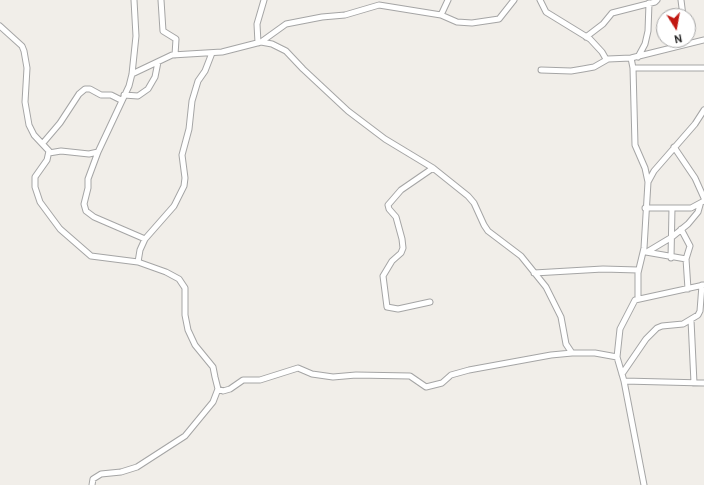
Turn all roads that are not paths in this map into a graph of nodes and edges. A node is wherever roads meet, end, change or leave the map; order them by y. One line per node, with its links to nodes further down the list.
1 (134, 0): 24 (street)
2 (161, 0): 16 (street)
3 (264, 0): 13 (street)
4 (448, 0): 10 (street)
5 (514, 0): 10 (street)
6 (540, 0): 12 (street)
7 (642, 0): 9 (street)
8 (657, 0): 9 (street)
9 (648, 4): 12 (street); 17 (street)
10 (441, 15): 13 (street)
11 (0, 26): 27 (street)
12 (586, 37): 19 (street)
13 (260, 43): 15 (street); 31 (street)
14 (665, 48): 17 (street)
15 (212, 53): 16 (street); 38 (street)
16 (175, 55): 20 (street)
17 (639, 56): 18 (street); 21 (street)
18 (631, 58): 19 (street); 21 (street)
19 (606, 59): 23 (street)
20 (158, 62): 24 (street); 25 (street)
21 (633, 66): 22 (street); 32 (street)
22 (704, 68)
23 (541, 70)
24 (132, 74): 25 (street)
25 (123, 97): 27 (street); 29 (street)
26 (704, 110): 28 (street)
27 (42, 143): 30 (street)
28 (674, 147): 32 (street); 33 (street)
29 (98, 152): 30 (street); 38 (street)
30 (49, 153): 42 (street)
31 (433, 168): 44 (street); 48 (street)
32 (648, 182): 34 (street)
33 (703, 201): 35 (street); 36 (street)
34 (645, 208): 35 (street); 39 (street)
35 (672, 208): 37 (street)
36 (681, 229): 37 (street); 41 (street)
37 (672, 238): 39 (street); 40 (street)
38 (145, 240): 42 (street)
39 (645, 252): 40 (street); 43 (street)
40 (671, 258): 41 (street)
41 (686, 259): 46 (street)
42 (138, 262): 56 (street)
43 (638, 270): 44 (street); 47 (street)
44 (534, 273): 50 (street)
45 (703, 285): 46 (street); 49 (street)
46 (688, 289): 47 (street)
47 (638, 298): 51 (street)
48 (430, 302)
49 (691, 320): 52 (street); 54 (street)
50 (572, 353): 51 (street); 56 (street)
51 (617, 357): 52 (street)
52 (622, 374): 53 (street)
53 (624, 381): 54 (street); 58 (street)
54 (694, 383): 55 (street)
55 (704, 383)
56 (218, 389): 57 (street)
57 (92, 485)
58 (644, 485)

